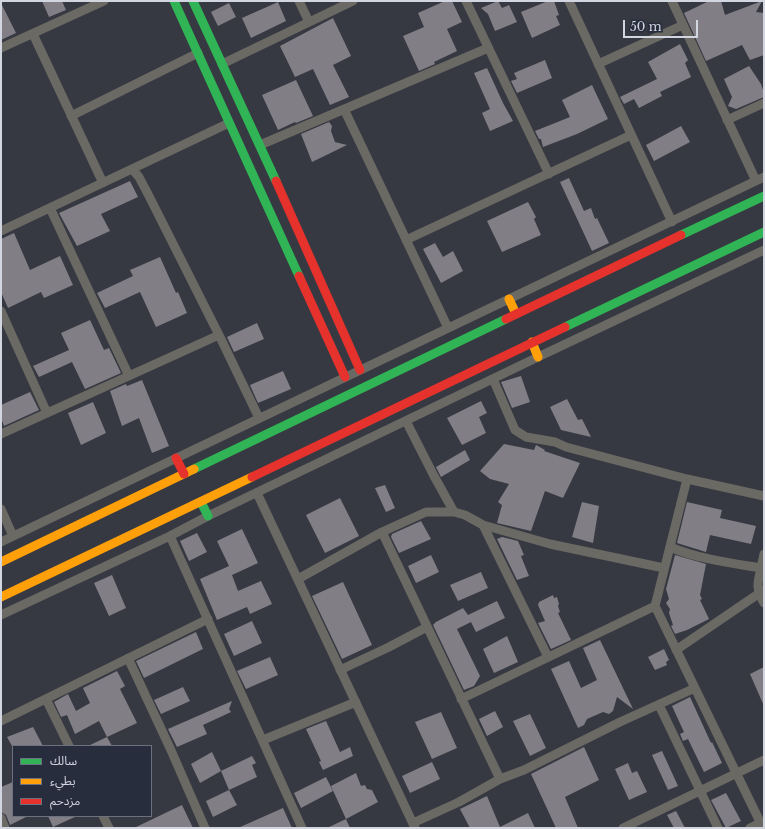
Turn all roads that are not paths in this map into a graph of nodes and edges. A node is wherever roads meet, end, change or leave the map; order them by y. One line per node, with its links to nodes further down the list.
1 (104, 1): 11 (street)
2 (193, 1): 15 (main road)
3 (299, 1): 9 (street)
4 (353, 1): 9 (street)
5 (466, 1): 13 (street)
6 (569, 1): 16 (street)
7 (672, 1): 10 (street)
8 (176, 2): 14 (main road)
9 (309, 22): 15 (street)
10 (683, 24): 16 (street); 20 (street)
11 (33, 34): 12 (street); 19 (street)
12 (1, 48)
13 (488, 48): 18 (street); 25 (street)
14 (198, 53): 19 (street); 21 (main road)
15 (222, 64): 23 (main road)
16 (598, 64): 22 (street)
17 (764, 103): 20 (street)
18 (344, 109): 23 (street); 33 (street)
19 (71, 116): 27 (street)
20 (727, 120): 26 (street)
21 (229, 123): 24 (street); 44 (main road)
22 (631, 135): 25 (street); 30 (street)
23 (260, 145): 42 (main road)
24 (132, 169): 27 (street); 39 (street)
25 (549, 174): 33 (street)
26 (760, 179): 30 (street)
27 (103, 183): 29 (street)
28 (764, 196): 37 (main road)
29 (50, 208): 31 (street); 43 (street)
30 (672, 222): 35 (street)
31 (1, 231)
32 (764, 232): 40 (main road)
33 (406, 240): 38 (street)
34 (764, 250): 41 (street)
35 (509, 300): 37 (main road); 38 (street)
36 (1, 311): 46 (street)
37 (516, 314): 51 (main road)
38 (448, 328): 42 (street)
39 (219, 335): 43 (street); 47 (street)
40 (532, 342): 41 (main road); 55 (main road)
41 (538, 357): 45 (street)
42 (360, 370): 44 (street)
43 (129, 376): 46 (street)
44 (345, 377): 47 (street)
45 (493, 379): 48 (street); 52 (street)
46 (48, 413): 49 (street)
47 (259, 418): 50 (street)
48 (406, 421): 53 (street); 57 (street)
49 (1, 434)
50 (176, 458): 51 (main road); 61 (street)
51 (184, 474): 66 (main road)
52 (687, 479): 54 (street); 64 (street)
53 (257, 493): 58 (street); 69 (street)
54 (764, 496)
55 (201, 502): 58 (main road); 71 (main road)
56 (1, 510): 61 (street)
57 (454, 512): 59 (street); 60 (street)
58 (208, 516): 62 (street)
59 (483, 525): 67 (street); 78 (street)
60 (382, 532): 69 (street); 76 (street)
61 (13, 536): 63 (street)
62 (170, 536): 74 (street); 75 (street)
63 (1, 542)
64 (670, 547): 67 (street); 68 (street)
65 (764, 554): 68 (street)
66 (1, 562)
67 (664, 568): 73 (street)
68 (761, 568): 70 (street)
69 (298, 579): 80 (street)
70 (761, 591): 72 (street); 77 (street)
71 (1, 597)
72 (764, 603)
73 (655, 606): 77 (street); 78 (street)
74 (1, 615)
75 (208, 618): 79 (street); 87 (street)
76 (427, 627): 80 (street); 83 (street)
77 (676, 650): 81 (street)
78 (548, 657): 83 (street)
79 (128, 658): 82 (street); 99 (street)
80 (340, 670): 84 (street)
81 (695, 688): 85 (street); 90 (street)
82 (46, 699): 86 (street); 88 (street)
83 (461, 699): 91 (street)
84 (356, 702): 87 (street); 96 (street)
85 (658, 705): 91 (street); 92 (street)
86 (1, 721)
87 (263, 740): 100 (street)
88 (69, 745)
89 (764, 760): 90 (street)
90 (736, 773): 92 (street); 95 (street)
91 (500, 779): 96 (street)
92 (700, 791): 101 (street); 102 (street)
93 (104, 817): 98 (street)
94 (1, 818): 97 (street)
95 (762, 825): 103 (street)
96 (414, 826)
97 (5, 828)
98 (109, 828)
99 (205, 828)
100 (302, 828)
101 (623, 828)
102 (718, 828)
103 (750, 828)

